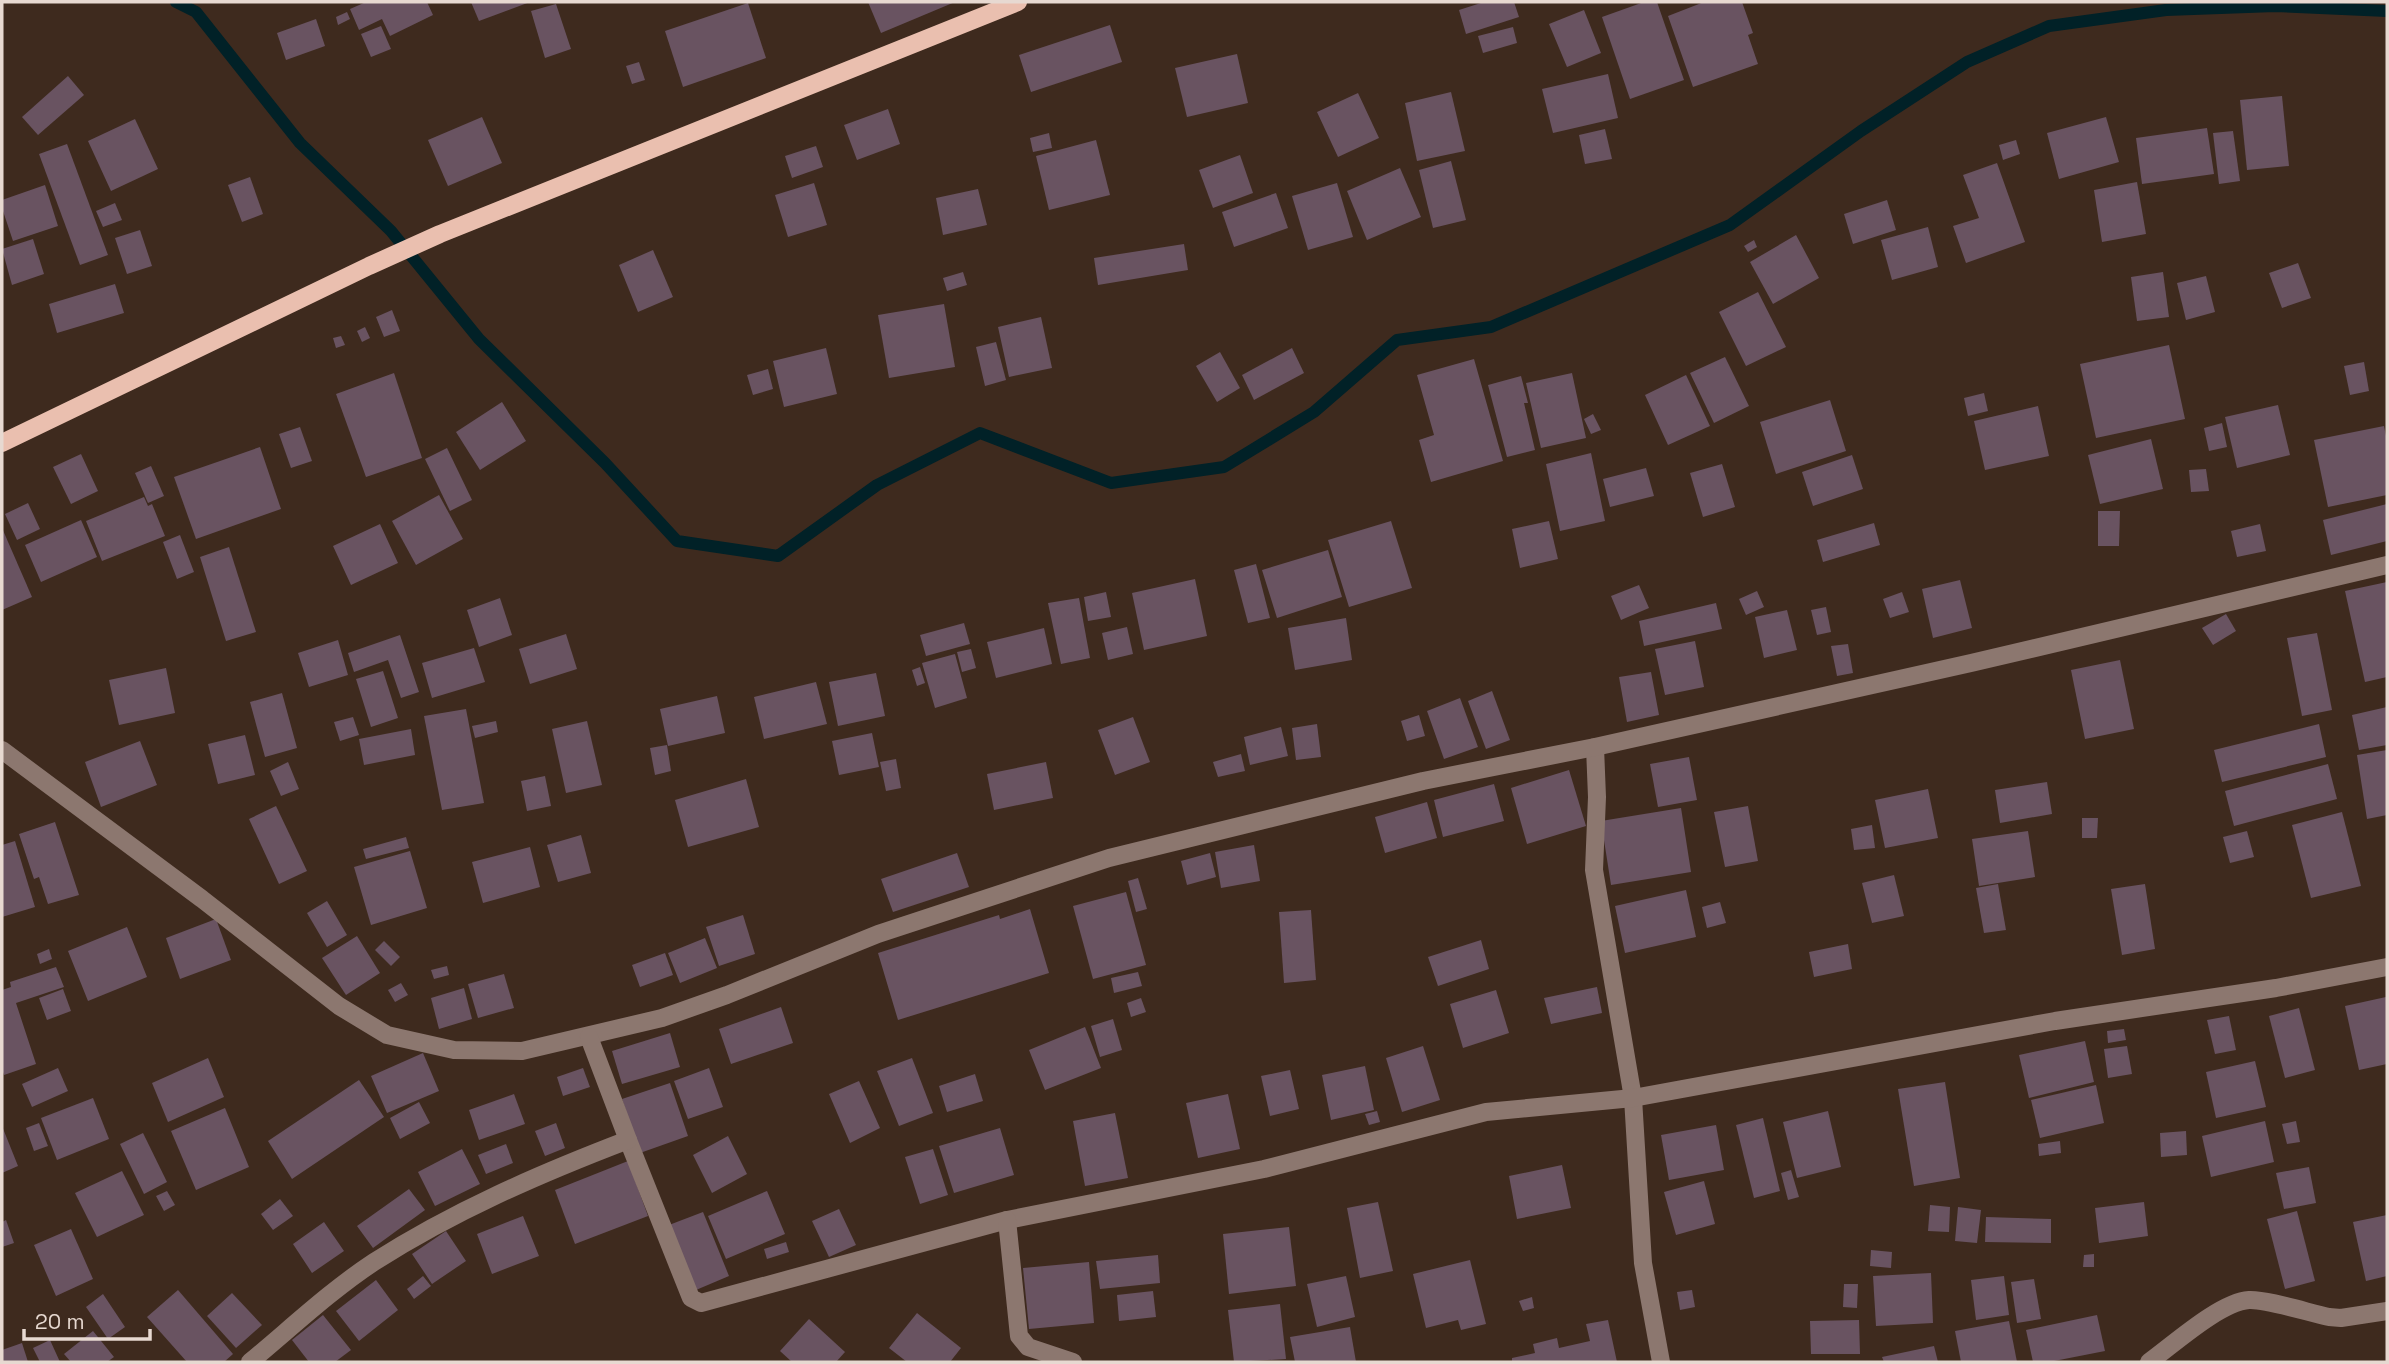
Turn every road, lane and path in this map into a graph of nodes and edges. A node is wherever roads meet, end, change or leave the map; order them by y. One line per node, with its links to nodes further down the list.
1 (1007, 4): 2 (main road)
2 (2, 442)
3 (2387, 565): 4 (street)
4 (1595, 747): 7 (street); 8 (street)
5 (2, 750): 7 (street)
6 (2387, 968): 8 (street)
7 (589, 1037): 9 (street)
8 (1633, 1098): 10 (street); 14 (street)
9 (628, 1140): 10 (street); 12 (street)
10 (1007, 1220): 13 (street)
11 (2387, 1311): 15 (street)
12 (250, 1362)
13 (1073, 1362)
14 (1661, 1362)
15 (2149, 1362)

